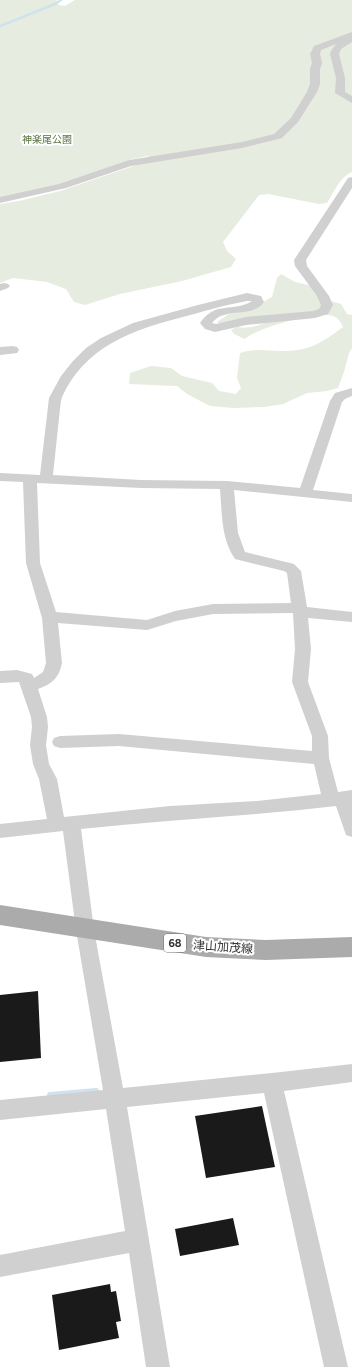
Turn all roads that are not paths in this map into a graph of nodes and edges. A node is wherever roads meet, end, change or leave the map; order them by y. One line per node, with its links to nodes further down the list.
1 (352, 35): 5 (street)
2 (352, 40): 3 (street)
3 (352, 100)
4 (352, 180): 9 (street)
5 (0, 200)
6 (352, 392): 11 (street)
7 (0, 477): 8 (street)
8 (30, 479): 9 (street); 14 (street)
9 (46, 480): 10 (street)
10 (227, 485): 11 (street); 13 (street)
11 (304, 494): 12 (street)
12 (352, 498)
13 (300, 609): 14 (street); 15 (street); 19 (street)
14 (50, 618): 17 (street)
15 (352, 618)
16 (0, 677): 17 (street)
17 (29, 686): 21 (street)
18 (60, 742): 19 (street)
19 (321, 758): 20 (street)
20 (342, 798): 21 (street); 22 (street)
21 (64, 824): 23 (street); 25 (street)
22 (352, 830)
23 (0, 831)
24 (0, 915): 25 (main road, 津山加茂線 / 68)
25 (85, 930): 26 (main road, 津山加茂線 / 68); 29 (street)
26 (352, 947)
27 (352, 1073): 28 (street)
28 (272, 1083): 29 (street); 34 (street)
29 (115, 1099): 30 (street); 31 (street)
30 (0, 1110)
31 (137, 1240): 32 (street); 33 (street)
32 (0, 1266)
33 (158, 1367)
34 (336, 1367)

